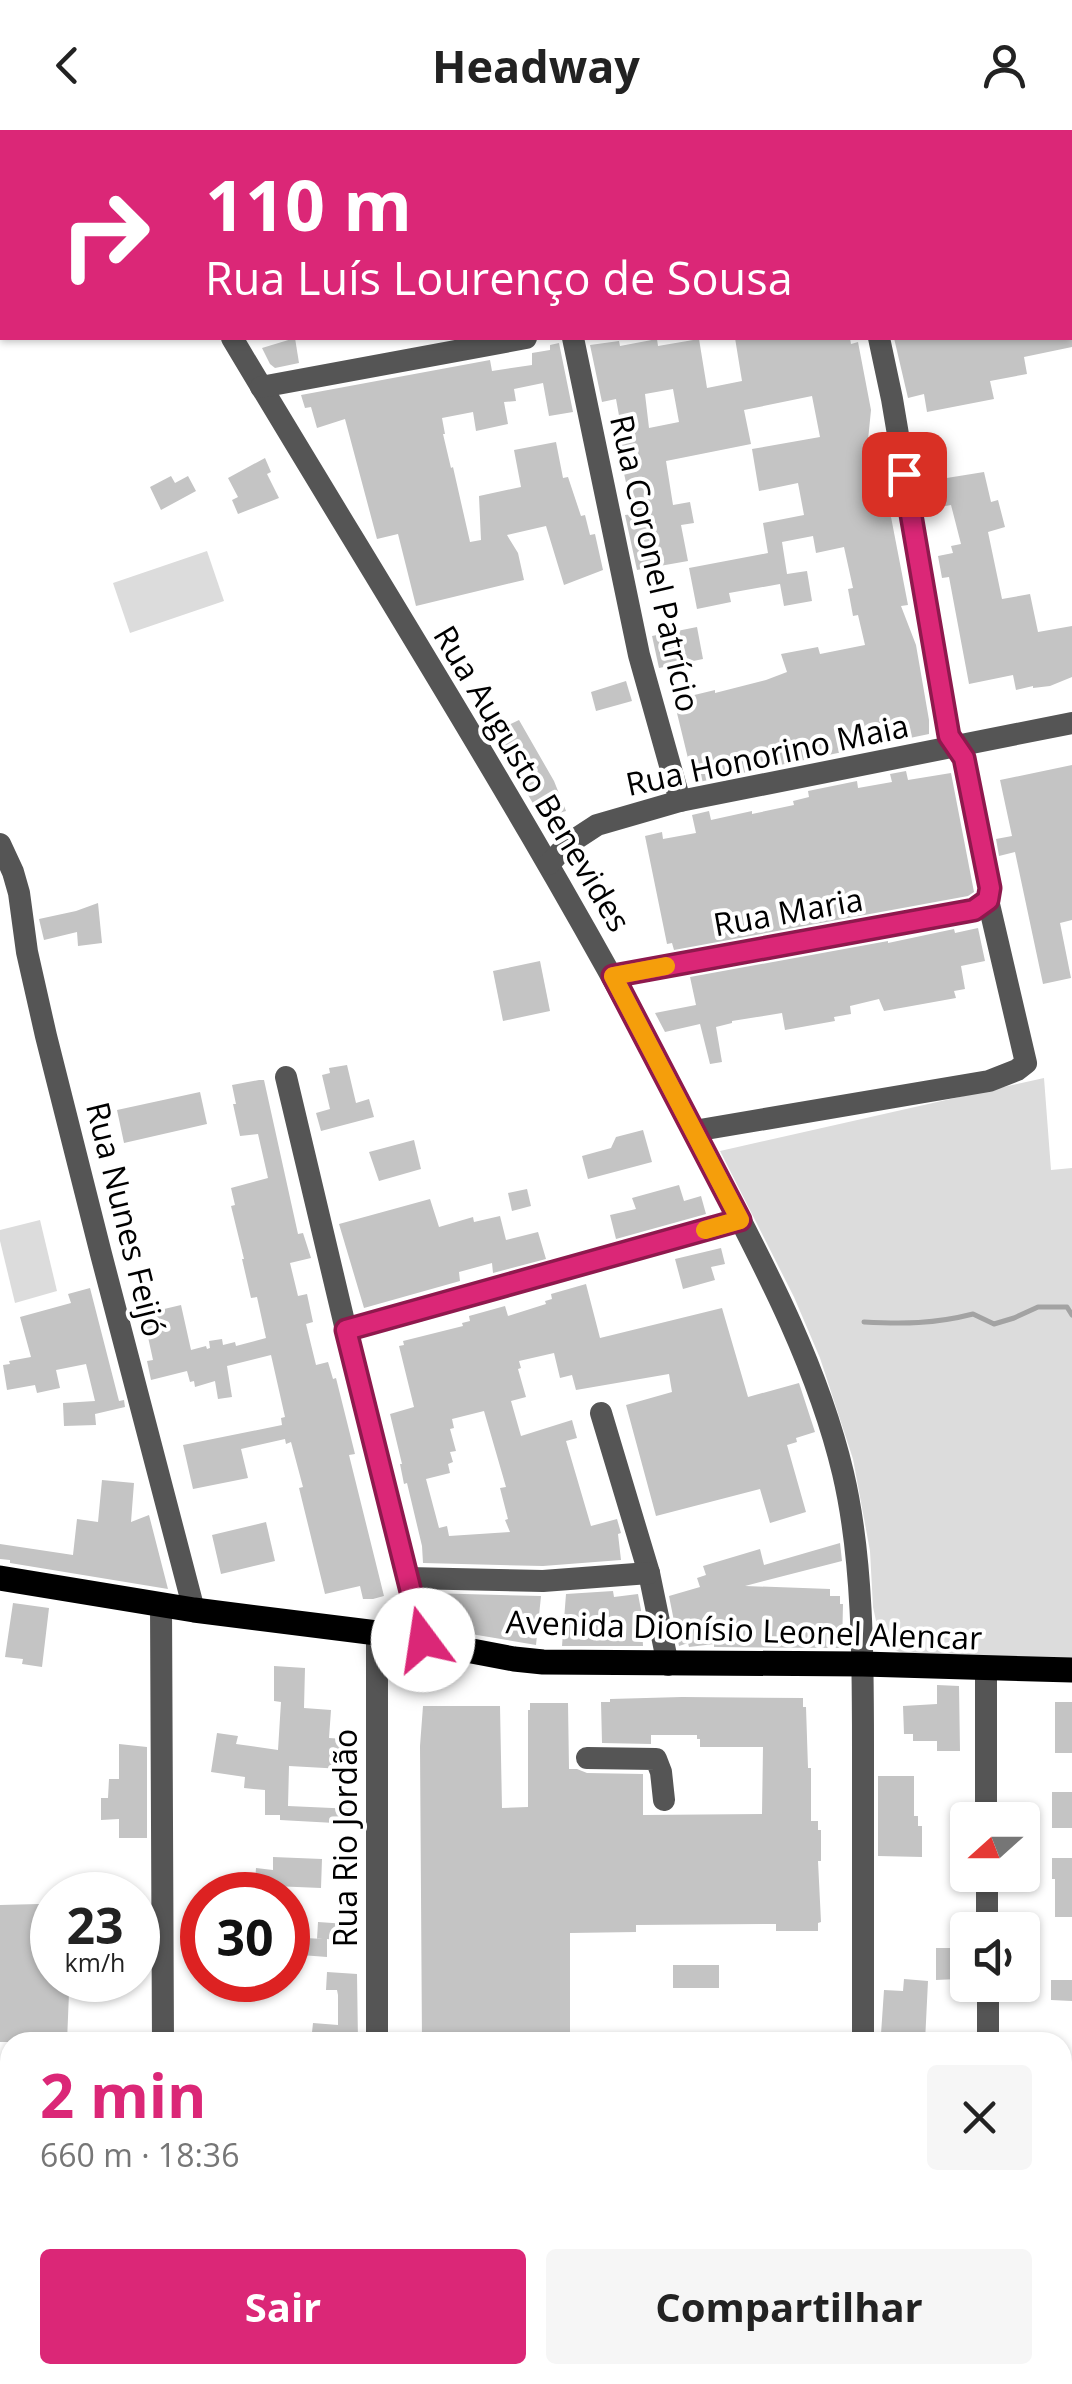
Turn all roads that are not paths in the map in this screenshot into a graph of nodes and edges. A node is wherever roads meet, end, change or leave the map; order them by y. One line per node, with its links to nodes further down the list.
1 (233, 340): 5 (street, Rua Augusto Benevides)
2 (515, 340): 5 (street)
3 (573, 340): 8 (street, Rua Coronel Patrício)
4 (879, 340): 7 (street)
5 (261, 386): 10 (street, Rua Augusto Benevides)
6 (1072, 723): 7 (street, Rua Honorino Maia)
7 (956, 747): 8 (street, Rua Honorino Maia); 11 (street)
8 (680, 802): 10 (street, Rua Honorino Maia)
9 (0, 844): 12 (street, Rua Nunes Feijó)
10 (549, 864): 14 (street, Rua Augusto Benevides)
11 (981, 905): 14 (street, Rua Maria); 16 (street)
12 (23, 926): 13 (street); 24 (street, Rua Nunes Feijó)
13 (0, 933)
14 (613, 976): 16 (street, Rua Augusto Benevides)
15 (286, 1078): 18 (street)
16 (694, 1131): 17 (street, Rua Augusto Benevides)
17 (740, 1220): 18 (street); 27 (street, Rua Augusto Benevides)
18 (346, 1330): 22 (street)
19 (601, 1414): 20 (street)
20 (649, 1573): 22 (street); 28 (street)
21 (0, 1578): 23 (main road, Avenida Dionísio Leonel Alencar)
22 (408, 1578): 26 (street)
23 (161, 1604): 24 (main road, Avenida Dionísio Leonel Alencar); 35 (street)
24 (194, 1610): 25 (main road, Avenida Dionísio Leonel Alencar)
25 (377, 1633): 26 (main road, Avenida Dionísio Leonel Alencar); 36 (street, Rua Rio Jordão)
26 (423, 1640): 28 (main road, Avenida Dionísio Leonel Alencar)
27 (863, 1664): 28 (main road, Avenida Dionísio Leonel Alencar); 29 (main road, Avenida Dionísio Leonel Alencar); 37 (street, Rua Augusto Benevides)
28 (668, 1665)
29 (986, 1668): 30 (main road, Avenida Dionísio Leonel Alencar); 33 (street)
30 (1072, 1670)
31 (587, 1758): 32 (street)
32 (664, 1800)
33 (986, 1802)
34 (988, 2002): 38 (street)
35 (163, 2032)
36 (377, 2032)
37 (863, 2032)
38 (988, 2032)
39 (0, 2375): 40 (street)
40 (0, 2384)

